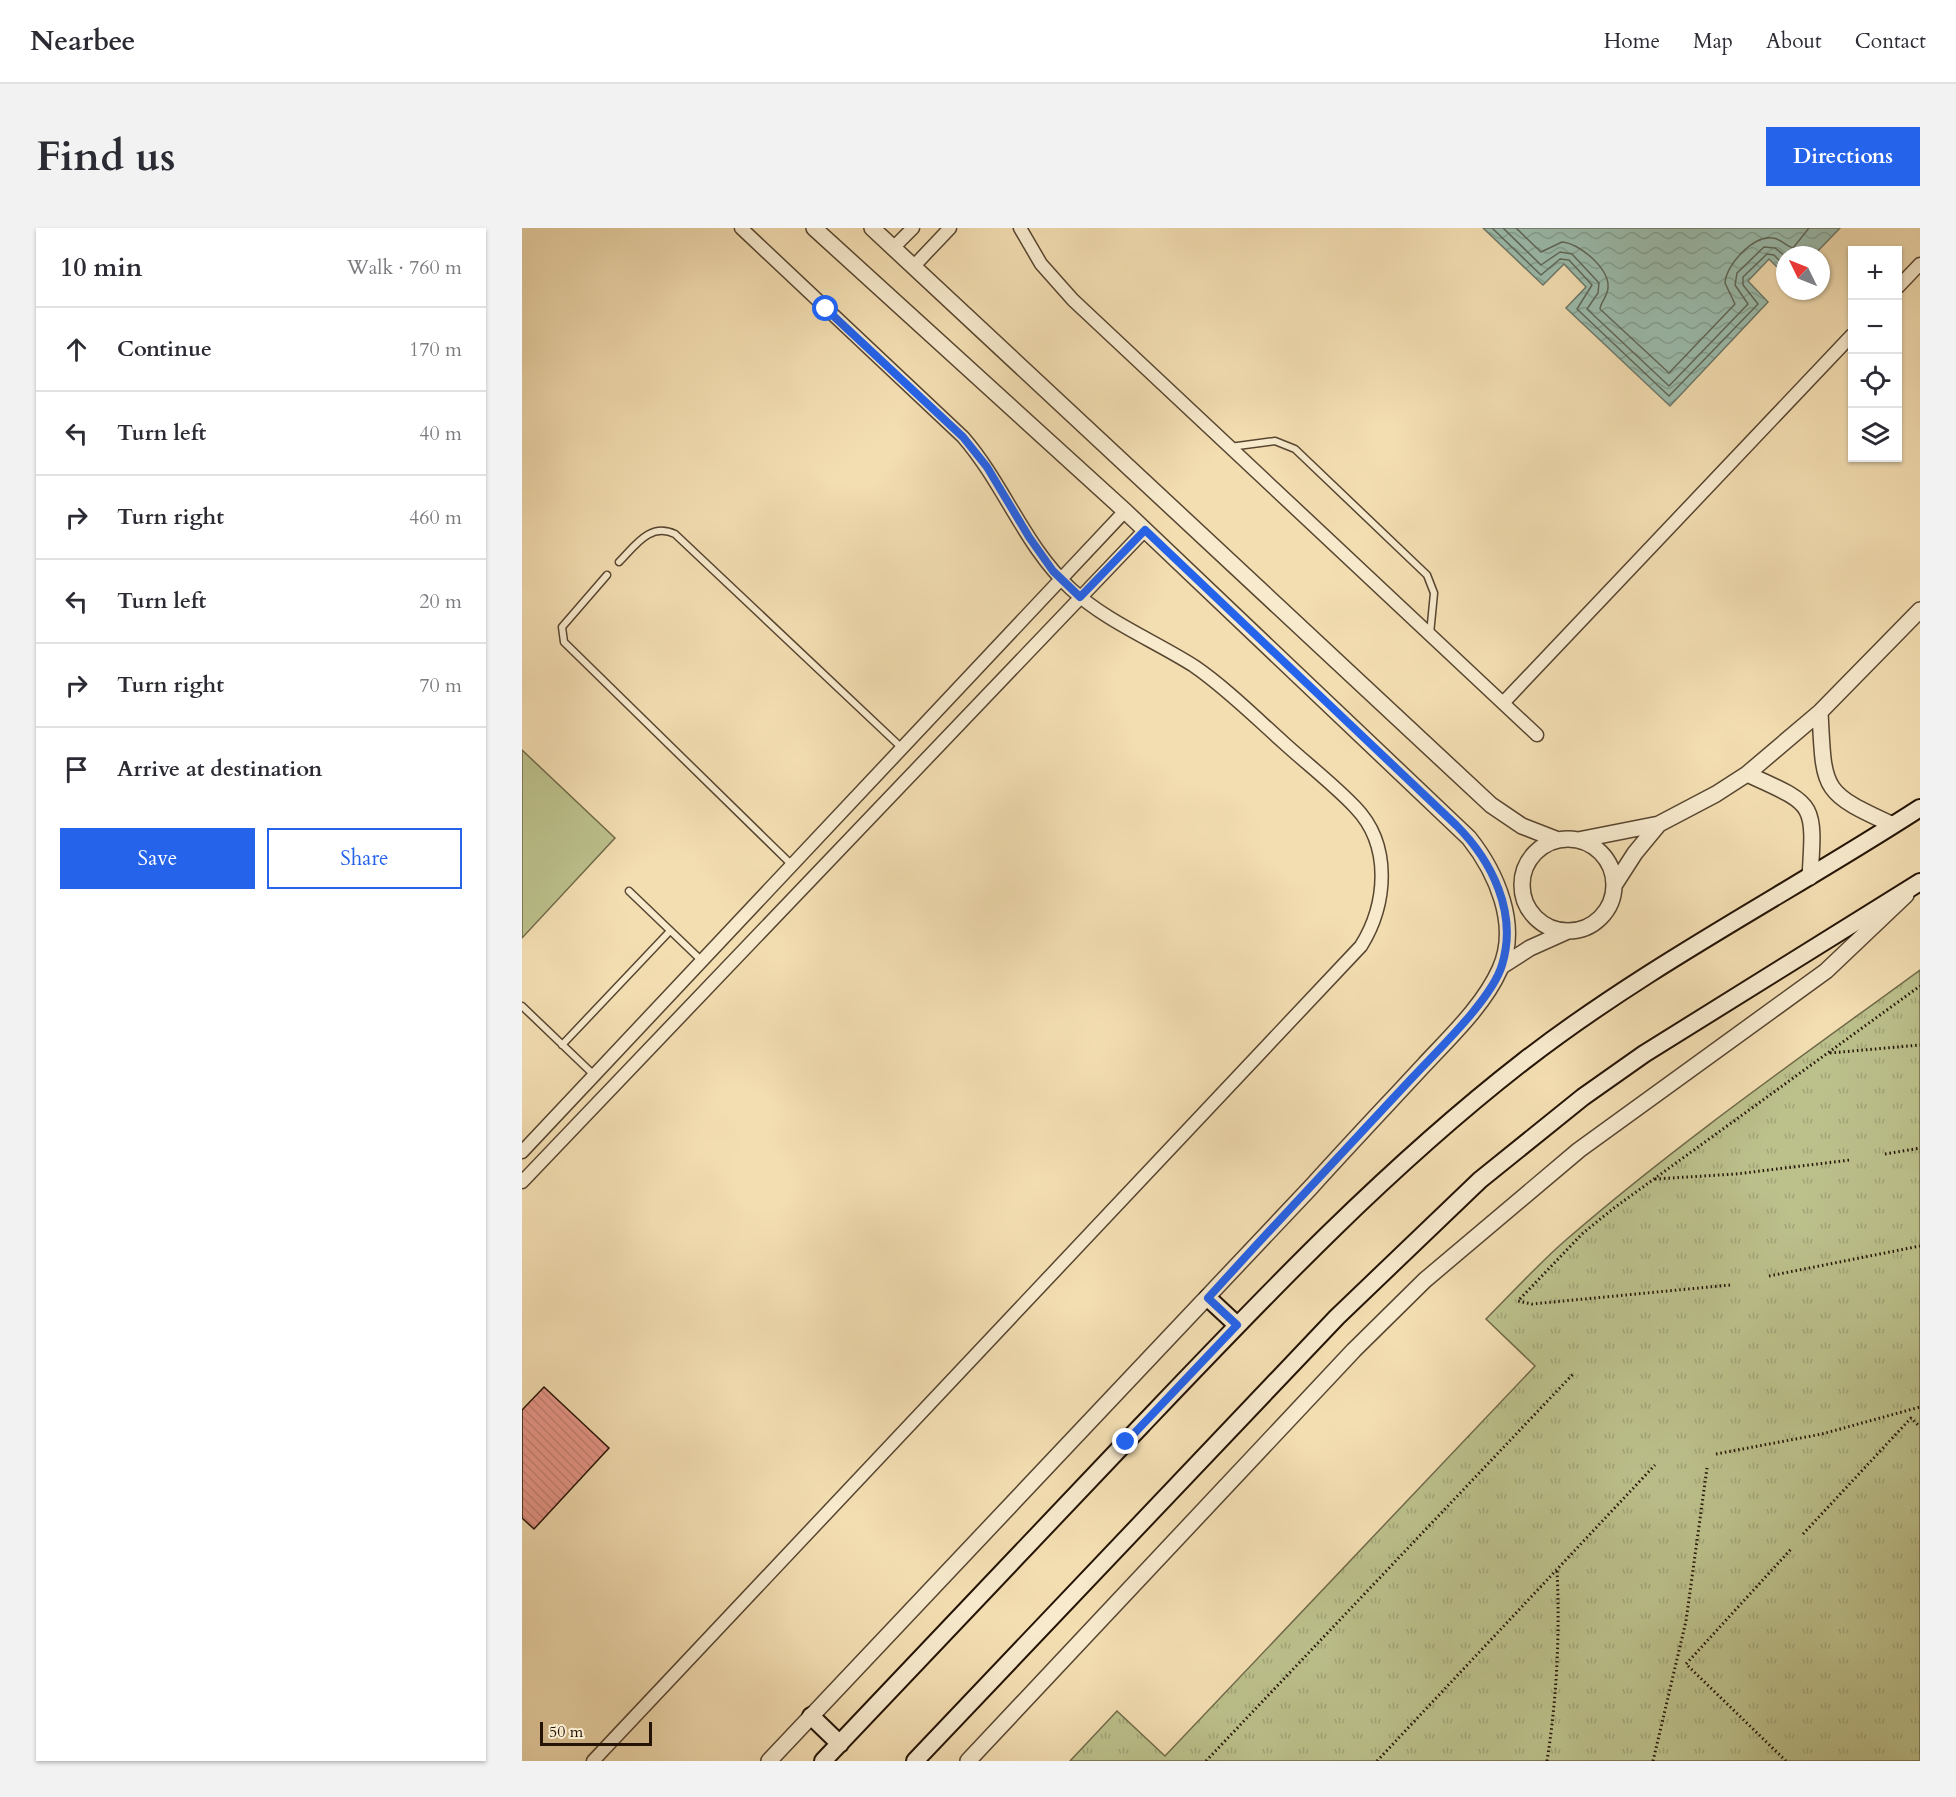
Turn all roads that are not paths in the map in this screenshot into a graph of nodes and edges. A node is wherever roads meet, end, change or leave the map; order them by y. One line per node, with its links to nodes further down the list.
1 (741, 228): 17 (street)
2 (814, 228): 13 (street)
3 (872, 228): 7 (street)
4 (913, 228): 7 (street)
5 (950, 228): 9 (street)
6 (1020, 228): 12 (street)
7 (893, 248): 9 (street)
8 (1920, 264): 10 (street)
9 (914, 267): 29 (street)
10 (1902, 283)
11 (1848, 339): 21 (street)
12 (1230, 447): 20 (street); 20 (lane)
13 (1125, 511): 14 (street); 17 (street)
14 (1145, 530): 18 (street); 37 (street)
15 (619, 562): 24 (lane)
16 (607, 575): 31 (lane)
17 (1062, 580): 18 (street); 24 (street)
18 (1080, 597): 46 (street); 51 (street)
19 (1920, 610): 22 (street)
20 (1430, 634): 21 (street)
21 (1503, 703): 23 (street)
22 (1820, 712): 25 (street); 28 (street)
23 (1537, 735)
24 (903, 749): 31 (street)
25 (1747, 774): 27 (street); 32 (street)
26 (1920, 808): 28 (main road)
27 (1659, 824): 30 (street); 34 (street)
28 (1893, 825): 32 (main road)
29 (1558, 840): 30 (street); 36 (street)
30 (1578, 840): 34 (street)
31 (793, 866): 40 (street)
32 (1810, 877): 48 (main road)
33 (1918, 883): 54 (main road); 55 (street)
34 (1615, 884): 39 (street)
35 (629, 891): 38 (lane)
36 (1523, 892): 37 (street); 39 (street)
37 (1501, 897): 41 (street)
38 (670, 931): 40 (lane); 43 (lane)
39 (1569, 931): 41 (street)
40 (702, 962): 44 (street)
41 (1502, 966): 47 (street)
42 (522, 1006): 43 (lane)
43 (562, 1045): 44 (lane)
44 (594, 1076): 45 (street)
45 (522, 1152)
46 (522, 1182)
47 (1208, 1298): 48 (main road); 49 (street)
48 (1237, 1325): 50 (main road)
49 (811, 1716): 50 (main road); 52 (street)
50 (840, 1744): 53 (main road)
51 (593, 1761)
52 (769, 1761)
53 (823, 1761)
54 (915, 1761)
55 (968, 1761)

